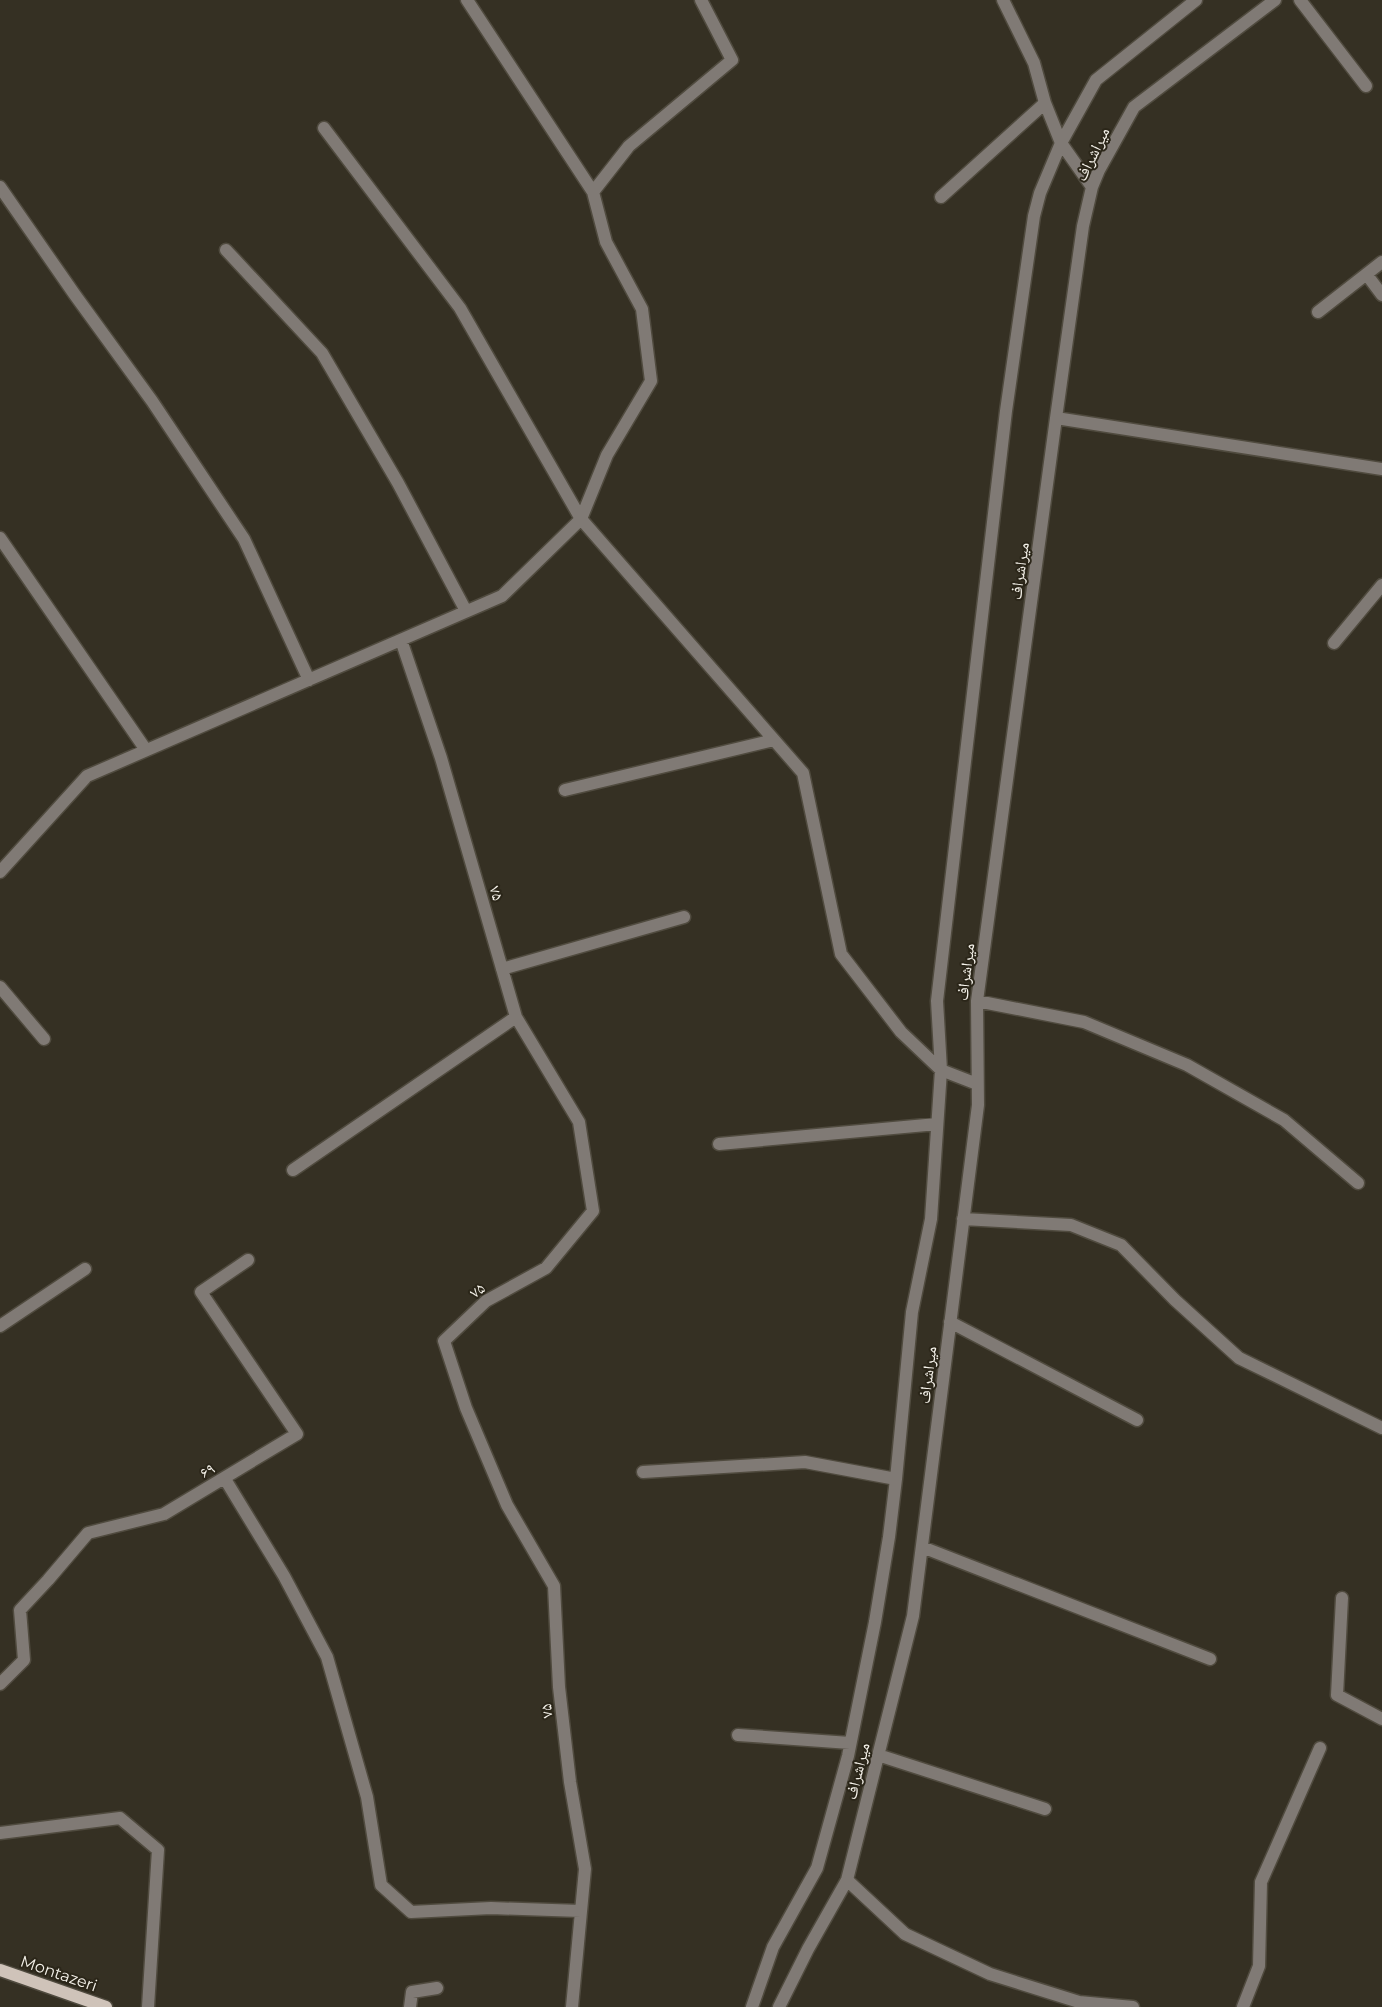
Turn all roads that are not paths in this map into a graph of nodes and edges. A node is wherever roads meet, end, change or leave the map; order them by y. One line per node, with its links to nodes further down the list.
1 (467, 0): 13 (street)
2 (702, 0): 13 (street)
3 (1002, 0): 8 (street)
4 (1196, 0): 10 (street, میراشراف)
5 (1275, 0): 12 (street, میراشراف)
6 (1300, 0): 7 (street)
7 (1366, 86)
8 (1045, 103): 10 (street); 14 (street)
9 (324, 128): 22 (street)
10 (1060, 143): 12 (street); 39 (street, میراشراف)
11 (0, 187): 28 (street)
12 (1092, 187): 20 (street, میراشراف)
13 (593, 192): 22 (street)
14 (941, 197)
15 (226, 250): 25 (street)
16 (1382, 262): 17 (street)
17 (1367, 275): 18 (street); 19 (street)
18 (1382, 295)
19 (1318, 312)
20 (1056, 418): 21 (street); 36 (street, میراشراف)
21 (1382, 469)
22 (581, 519): 25 (street); 29 (street)
23 (0, 538): 30 (street)
24 (1382, 585): 27 (street)
25 (466, 611): 26 (street)
26 (401, 640): 28 (street); 34 (street, ۷۵)
27 (1334, 643)
28 (309, 680): 30 (street)
29 (774, 740): 31 (street); 39 (street)
30 (146, 750): 32 (street)
31 (565, 790)
32 (0, 872)
33 (684, 917): 34 (street)
34 (502, 969): 37 (street, ۷۵)
35 (0, 987): 38 (street)
36 (977, 1001): 40 (street, میراشراف); 44 (street)
37 (516, 1018): 43 (street); 67 (street, ۷۵)
38 (44, 1039)
39 (941, 1070): 40 (street); 41 (street, میراشراف)
40 (977, 1084): 45 (street, میراشراف)
41 (937, 1124): 42 (street); 54 (street, میراشراف)
42 (719, 1144)
43 (293, 1170)
44 (1358, 1183)
45 (963, 1219): 48 (street, میراشراف); 51 (street)
46 (248, 1260): 53 (street, ۶۹)
47 (85, 1269): 49 (street)
48 (950, 1322): 50 (street); 55 (street, میراشراف)
49 (0, 1326)
50 (1137, 1420)
51 (1382, 1428)
52 (643, 1472): 54 (street)
53 (225, 1478): 58 (street, ۶۹); 67 (street)
54 (896, 1479): 61 (street, میراشراف)
55 (922, 1547): 57 (street); 63 (street, میراشراف)
56 (1342, 1598): 59 (street)
57 (1210, 1659)
58 (0, 1684)
59 (1382, 1719)
60 (738, 1735): 61 (street)
61 (850, 1743): 74 (street, میراشراف)
62 (1320, 1748): 77 (street)
63 (878, 1755): 64 (street); 66 (street, میراشراف)
64 (1045, 1809)
65 (0, 1833): 71 (street)
66 (847, 1880): 75 (street, میراشراف); 76 (street)
67 (581, 1911): 73 (street, ۷۵)
68 (0, 1970): 70 (main road, Montazeri)
69 (437, 1988): 72 (street)
70 (106, 2007)
71 (148, 2007)
72 (410, 2007)
73 (572, 2007)
74 (752, 2007)
75 (779, 2007)
76 (1133, 2007)
77 (1243, 2007)

